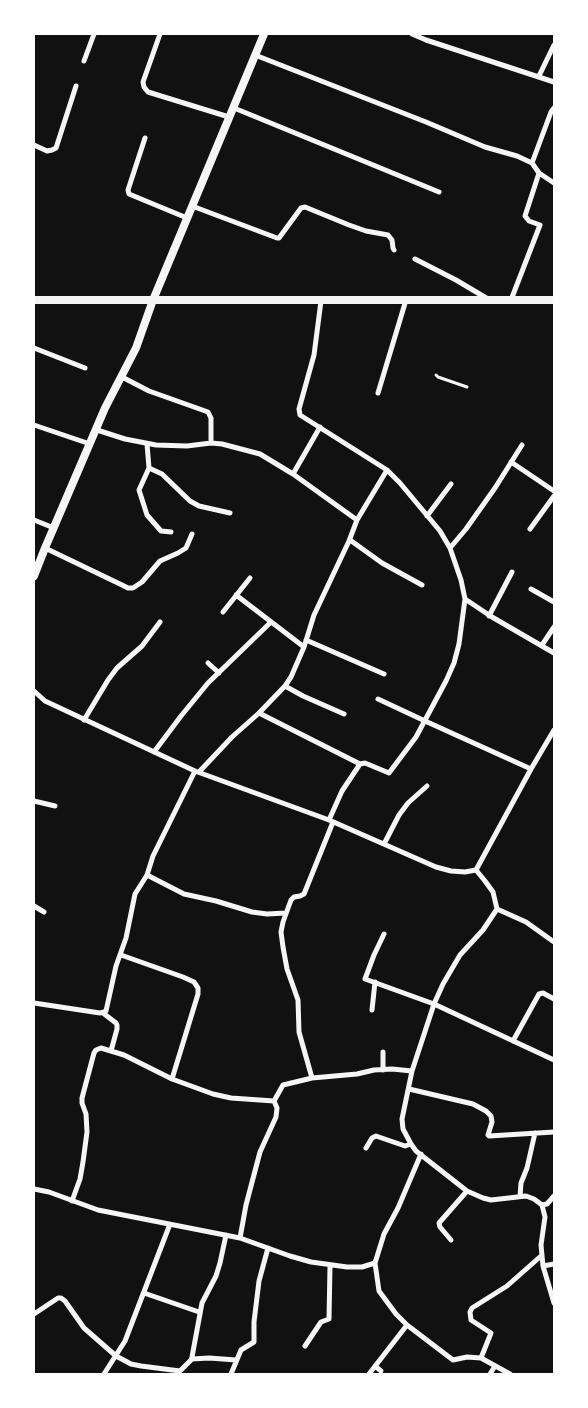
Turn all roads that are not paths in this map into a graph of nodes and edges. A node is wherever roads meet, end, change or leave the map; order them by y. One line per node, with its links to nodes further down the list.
1 (94, 34): 7 (street)
2 (160, 34): 13 (street)
3 (264, 34): 6 (street)
4 (412, 34): 8 (street)
5 (554, 45): 8 (street)
6 (255, 55): 11 (street); 16 (street)
7 (84, 61)
8 (540, 76): 9 (street)
9 (554, 82)
10 (76, 86): 15 (street)
11 (234, 108): 13 (street); 19 (street)
12 (554, 108): 16 (street)
13 (230, 117): 20 (street)
14 (145, 138): 21 (street)
15 (34, 145)
16 (532, 162): 17 (street)
17 (539, 173): 18 (street); 28 (street)
18 (554, 183)
19 (438, 192)
20 (192, 206): 21 (street); 22 (street)
21 (187, 218): 25 (street)
22 (394, 250)
23 (415, 259): 27 (street)
24 (34, 300): 25 (street)
25 (153, 300): 30 (street); 34 (street)
26 (406, 300): 27 (street); 30 (street); 36 (street)
27 (490, 300): 28 (street)
28 (510, 300): 29 (street)
29 (554, 300)
30 (321, 301): 38 (street)
31 (34, 348): 32 (street)
32 (85, 368)
33 (436, 375): 35 (lane)
34 (122, 377): 39 (street); 40 (street)
35 (466, 387)
36 (378, 393)
37 (34, 425): 41 (street)
38 (320, 428): 46 (street); 47 (street)
39 (97, 430): 41 (street); 42 (street)
40 (212, 443): 42 (street); 47 (street)
41 (90, 444): 55 (street)
42 (147, 444): 45 (street)
43 (522, 445): 44 (street)
44 (512, 462): 49 (street); 61 (street)
45 (149, 468): 51 (street); 57 (street)
46 (387, 470): 52 (street); 54 (street)
47 (293, 474): 54 (street)
48 (451, 484): 52 (street)
49 (554, 491)
50 (554, 496): 56 (street)
51 (230, 513)
52 (427, 516): 61 (street)
53 (34, 520): 55 (street)
54 (357, 520): 59 (street)
55 (54, 528): 60 (street)
56 (530, 529)
57 (171, 532)
58 (192, 534): 60 (street)
59 (350, 540): 65 (street); 75 (street)
60 (45, 548): 63 (street)
61 (450, 548): 68 (street)
62 (512, 572): 71 (street)
63 (34, 576)
64 (250, 578): 67 (street)
65 (422, 585)
66 (531, 589): 69 (street)
67 (236, 595): 70 (street); 73 (street)
68 (465, 599): 71 (street); 88 (street)
69 (554, 602)
70 (223, 612)
71 (489, 616): 76 (street)
72 (160, 622): 87 (street)
73 (271, 622): 77 (street); 80 (street)
74 (554, 627): 76 (street)
75 (306, 640): 77 (street); 81 (street)
76 (542, 645): 78 (street)
77 (304, 647): 82 (street)
78 (554, 653)
79 (208, 663): 80 (street)
80 (220, 673): 90 (street)
81 (384, 674)
82 (285, 686): 85 (street); 86 (street)
83 (34, 691): 87 (street)
84 (378, 699): 88 (street)
85 (259, 713): 91 (street); 93 (street)
86 (344, 714)
87 (84, 720): 90 (street)
88 (425, 721): 91 (street); 92 (street)
89 (554, 730): 92 (street)
90 (154, 752): 93 (street)
91 (360, 764): 97 (street)
92 (531, 769): 99 (street)
93 (197, 771): 97 (street); 100 (street)
94 (427, 786): 98 (street)
95 (34, 800): 96 (street)
96 (56, 806)
97 (331, 821): 98 (street); 104 (street)
98 (384, 844): 99 (street)
99 (476, 870): 102 (street)
100 (147, 875): 104 (street); 107 (street)
101 (34, 906): 103 (street)
102 (497, 910): 106 (street); 111 (street)
103 (44, 912)
104 (286, 913): 120 (street)
105 (384, 934): 108 (street)
106 (554, 942)
107 (121, 955): 113 (street); 121 (street)
108 (375, 982): 111 (street); 112 (street)
109 (554, 1000): 114 (street)
110 (34, 1003): 113 (street)
111 (434, 1004): 114 (street); 119 (street)
112 (372, 1010)
113 (104, 1012): 115 (street)
114 (513, 1041): 117 (street)
115 (111, 1051): 121 (street); 133 (street)
116 (383, 1052): 118 (street)
117 (554, 1060)
118 (383, 1070): 119 (street); 120 (street)
119 (412, 1071): 122 (street)
120 (312, 1078): 123 (street)
121 (172, 1079): 123 (street)
122 (409, 1089): 125 (street); 126 (street)
123 (274, 1101): 137 (street)
124 (554, 1132): 125 (street)
125 (535, 1133): 131 (street)
126 (410, 1144): 127 (street); 128 (street)
127 (366, 1148)
128 (421, 1154): 130 (street); 141 (street)
129 (34, 1190): 133 (street)
130 (467, 1191): 131 (street); 138 (street)
131 (520, 1196): 134 (street)
132 (554, 1196): 134 (street)
133 (72, 1200): 135 (street)
134 (542, 1205): 140 (street)
135 (170, 1224): 136 (street); 145 (street)
136 (226, 1235): 137 (street); 147 (street)
137 (240, 1238): 139 (street)
138 (450, 1240)
139 (268, 1248): 143 (street); 154 (street)
140 (542, 1256): 144 (street); 152 (street)
141 (375, 1264): 143 (street); 149 (street)
142 (554, 1264): 144 (street)
143 (330, 1266): 150 (street)
144 (543, 1266): 146 (street)
145 (144, 1293): 147 (street); 151 (street)
146 (554, 1304)
147 (199, 1312): 153 (street)
148 (34, 1314): 151 (street)
149 (407, 1325): 152 (street); 155 (street)
150 (305, 1346)
151 (116, 1356): 153 (street); 158 (street)
152 (482, 1358): 156 (street)
153 (192, 1359): 154 (street)
154 (236, 1360): 159 (street)
155 (375, 1366): 157 (street); 160 (street)
156 (495, 1366): 161 (street); 162 (street)
157 (381, 1371)
158 (104, 1374)
159 (231, 1374)
160 (369, 1374)
161 (490, 1374)
162 (510, 1374)

